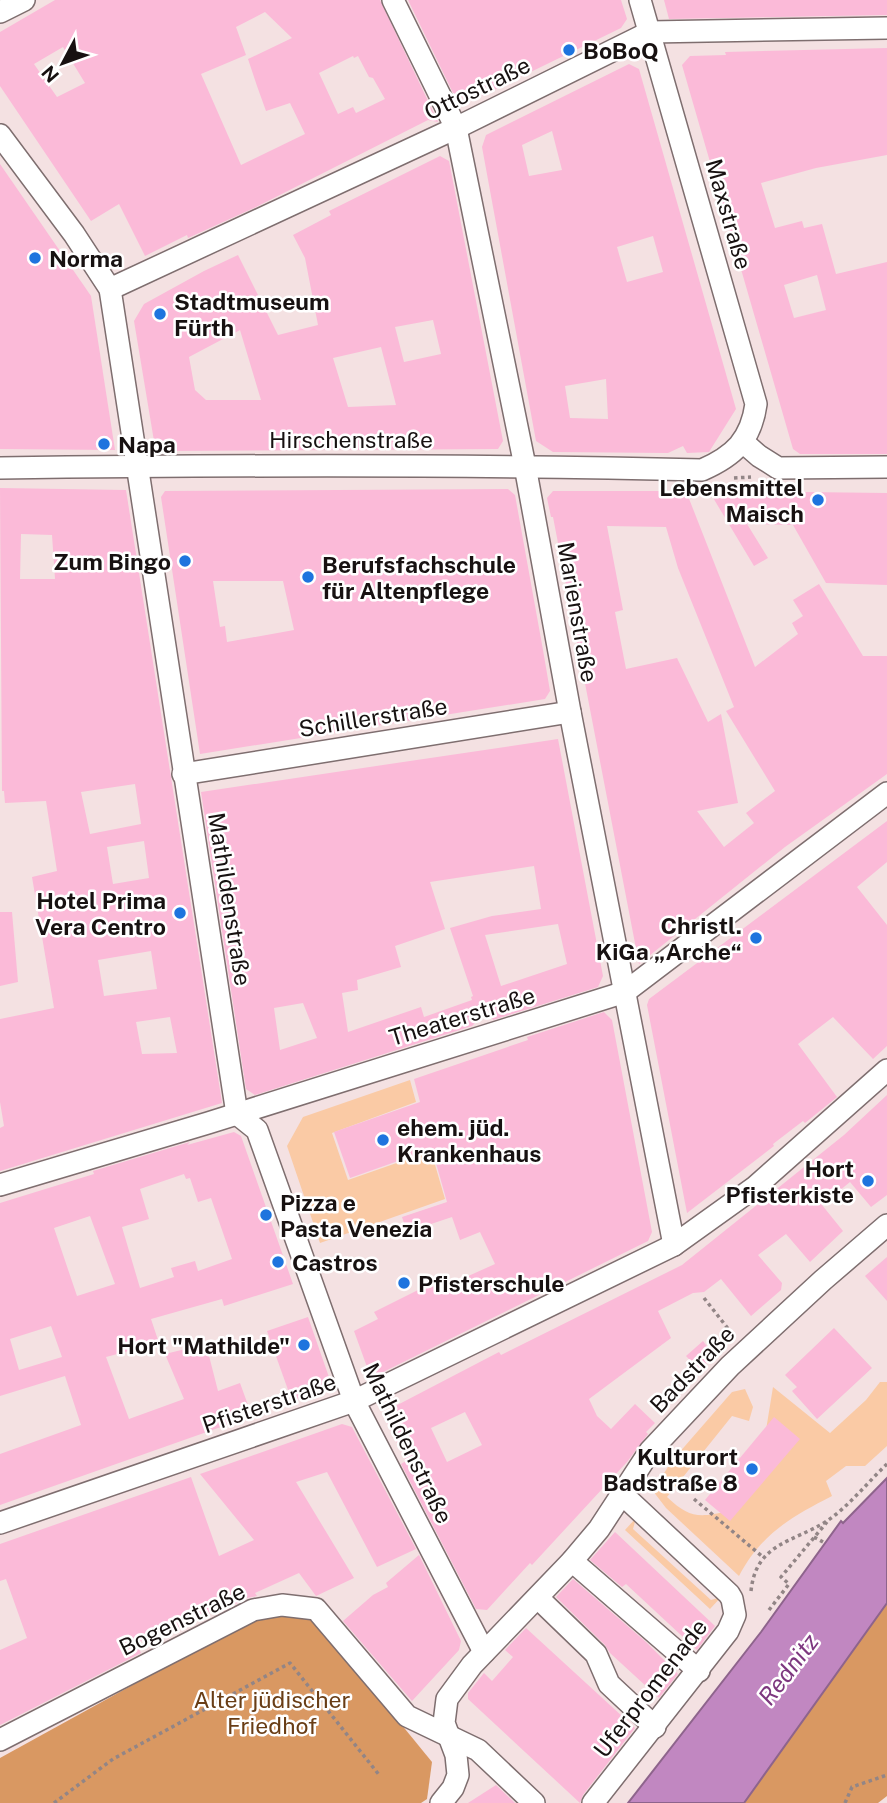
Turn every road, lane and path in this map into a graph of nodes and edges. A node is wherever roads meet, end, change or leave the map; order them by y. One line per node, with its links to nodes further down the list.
1 (24, 0): 4 (street)
2 (393, 0): 7 (street, Marienstraße)
3 (640, 0): 6 (street, Maxstraße)
4 (0, 12)
5 (887, 28): 6 (street, Ottostraße)
6 (650, 32): 7 (street, Ottostraße); 10 (street, Maxstraße)
7 (456, 128): 9 (street, Ottostraße); 12 (street, Marienstraße)
8 (0, 135): 9 (street, Mathildenstraße)
9 (110, 289): 11 (street, Mathildenstraße)
10 (743, 442): 12 (street, Hirschenstraße); 13 (street)
11 (138, 466): 12 (street, Hirschenstraße); 14 (street, Hirschenstraße); 16 (street, Mathildenstraße)
12 (525, 466): 15 (street, Marienstraße)
13 (887, 467)
14 (0, 468)
15 (570, 712): 16 (street, Schillerstraße); 18 (street, Marienstraße)
16 (183, 775): 20 (street, Mathildenstraße)
17 (887, 793): 18 (street, Theaterstraße)
18 (625, 992): 20 (street, Theaterstraße); 23 (street, Marienstraße)
19 (887, 1070): 23 (street, Pfisterstraße)
20 (237, 1114): 21 (street, Theaterstraße); 26 (street, Mathildenstraße)
21 (0, 1185)
22 (887, 1225): 25 (street, Badstraße)
23 (674, 1245): 26 (street, Pfisterstraße)
24 (704, 1298): 25 (path)
25 (745, 1351): 28 (street, Badstraße)
26 (354, 1401): 31 (street, Pfisterstraße); 37 (street, Mathildenstraße)
27 (887, 1464): 30 (path)
28 (622, 1494): 34 (street, Badstraße); 38 (street, Uferpromenade)
29 (694, 1499): 30 (path)
30 (828, 1520): 32 (path)
31 (0, 1523)
32 (814, 1537): 33 (path); 36 (path)
33 (823, 1542)
34 (572, 1562): 35 (street, Badstraße); 38 (street)
35 (538, 1598): 37 (street, Badstraße); 39 (street)
36 (769, 1610)
37 (484, 1652): 40 (street, Badstraße)
38 (699, 1671): 39 (street, Uferpromenade)
39 (654, 1727): 47 (street, Uferpromenade)
40 (450, 1737): 41 (street, Bogenstraße); 45 (street, Badstraße); 46 (street, Bogenstraße)
41 (0, 1740)
42 (887, 1775): 48 (path)
43 (380, 1776): 44 (path)
44 (54, 1803)
45 (441, 1803)
46 (534, 1803)
47 (593, 1803)
48 (845, 1803)

